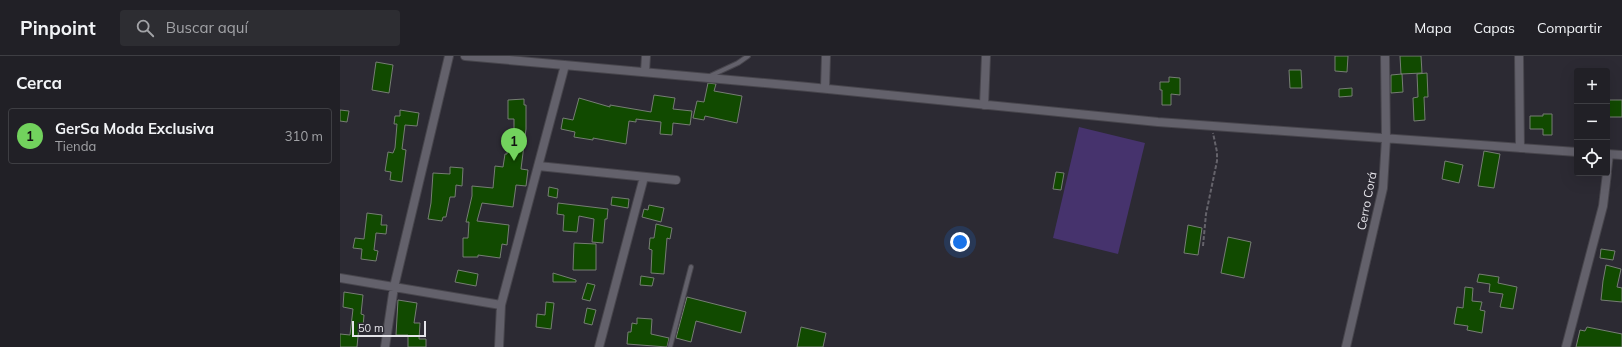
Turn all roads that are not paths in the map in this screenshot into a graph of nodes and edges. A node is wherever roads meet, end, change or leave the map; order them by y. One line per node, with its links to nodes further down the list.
1 (449, 56): 26 (street)
2 (466, 56): 9 (street)
3 (646, 56): 11 (street)
4 (748, 56): 12 (lane)
5 (826, 56): 13 (street)
6 (986, 56): 14 (street)
7 (1385, 56): 15 (street, Cerro Corá)
8 (1519, 56): 16 (street)
9 (491, 57): 10 (street)
10 (565, 65): 11 (street); 20 (street)
11 (645, 72): 12 (street)
12 (706, 78): 13 (street)
13 (826, 88): 14 (street)
14 (984, 105): 15 (street)
15 (1386, 139): 16 (street); 32 (street, Cerro Corá)
16 (1520, 148): 17 (street)
17 (1574, 152)
18 (1610, 154): 19 (street)
19 (1622, 155)
20 (538, 166): 22 (street); 27 (street)
21 (1607, 176): 33 (street)
22 (644, 177): 23 (street); 30 (street)
23 (676, 180)
24 (691, 267): 31 (lane)
25 (340, 278): 26 (street)
26 (394, 287): 27 (street); 28 (street)
27 (501, 305): 29 (street)
28 (384, 347)
29 (499, 347)
30 (599, 347)
31 (670, 347)
32 (1346, 347)
33 (1566, 347)

